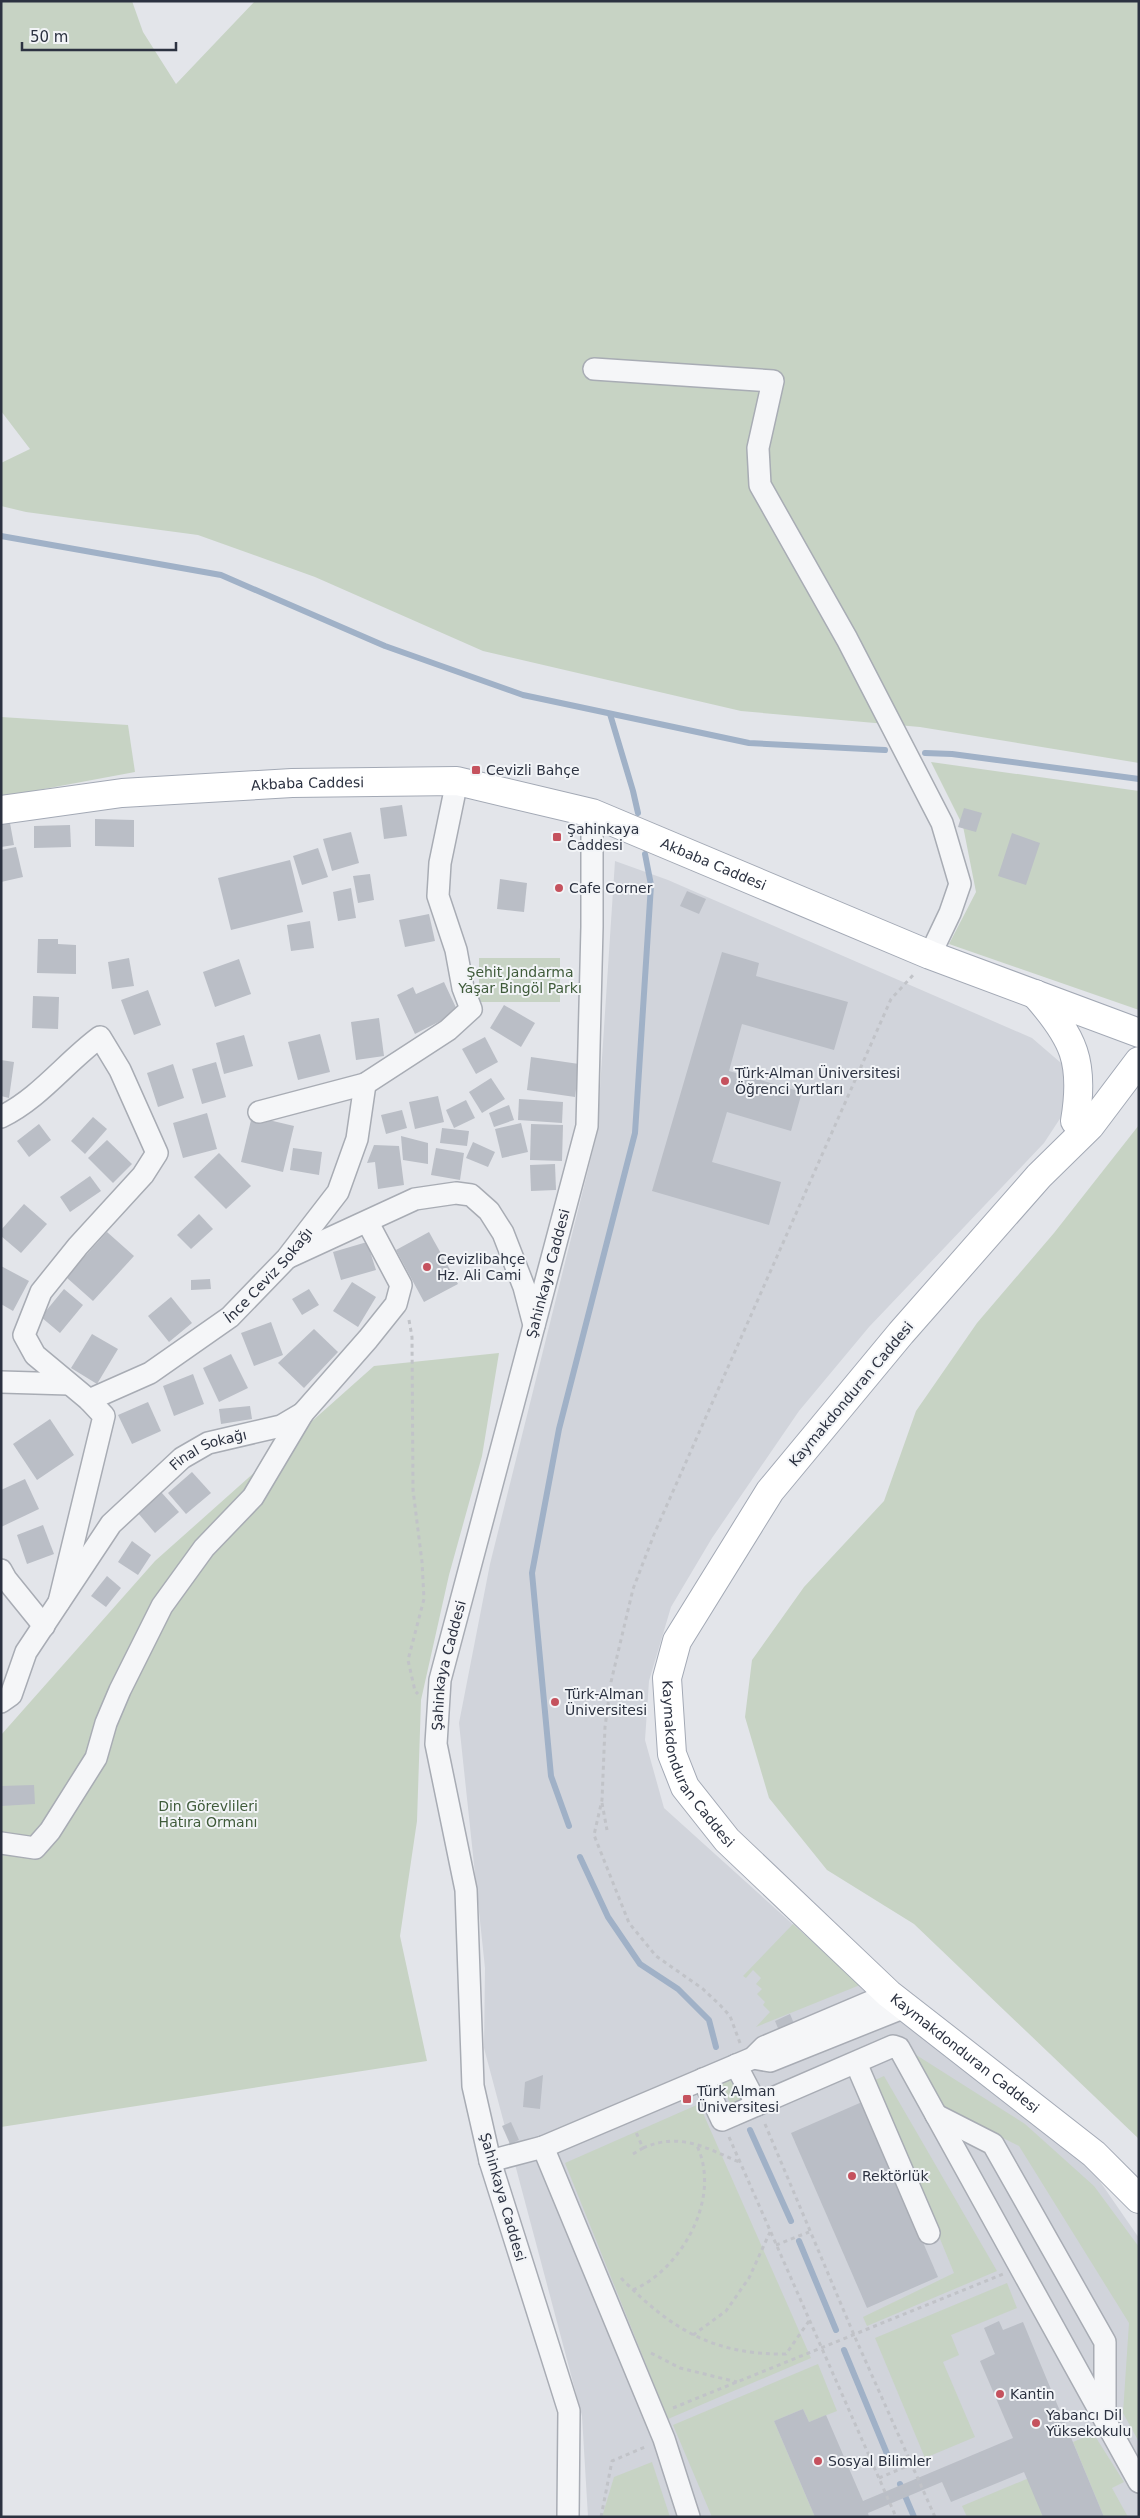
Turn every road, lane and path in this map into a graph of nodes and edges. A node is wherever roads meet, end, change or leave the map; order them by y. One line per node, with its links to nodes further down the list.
1 (594, 369): 5 (street)
2 (457, 781): 3 (main road, Akbaba Caddesi); 4 (main road, Akbaba Caddesi); 9 (street)
3 (1, 810)
4 (592, 813): 5 (main road, Akbaba Caddesi); 17 (street, Şahinkaya Caddesi)
5 (930, 955): 6 (main road, Akbaba Caddesi); 27 (path)
6 (1034, 993): 7 (main road, Akbaba Caddesi); 13 (main road)
7 (1136, 1032): 13 (main road)
8 (1139, 1061): 13 (main road)
9 (365, 1084): 11 (street); 15 (street, İnce Ceviz Sokağı)
10 (1139, 1084): 13 (main road)
11 (258, 1112)
12 (1, 1117): 19 (street)
13 (1082, 1123): 30 (main road, Kaymakdonduran Caddesi)
14 (368, 1223): 15 (street); 16 (street); 17 (street)
15 (287, 1258): 20 (street, İnce Ceviz Sokağı)
16 (401, 1285): 21 (street, Final Sokağı); 26 (path)
17 (535, 1326): 26 (street, Şahinkaya Caddesi)
18 (1, 1382): 19 (street)
19 (69, 1384): 20 (street)
20 (89, 1400): 23 (street)
21 (303, 1413): 23 (street, Final Sokağı); 29 (street)
22 (1, 1570): 24 (street)
23 (59, 1602): 24 (street, Final Sokağı)
24 (44, 1626): 25 (street, Final Sokağı)
25 (1, 1702)
26 (438, 1714): 42 (street, Şahinkaya Caddesi)
27 (602, 1800): 28 (path); 31 (path)
28 (608, 1830)
29 (1, 1843)
30 (897, 2000): 31 (street); 44 (main road, Kaymakdonduran Caddesi)
31 (742, 2057): 33 (street); 34 (street)
32 (856, 2063): 34 (street); 36 (street); 47 (street)
33 (703, 2079): 35 (street); 37 (street)
34 (757, 2105): 37 (street); 46 (path)
35 (627, 2110): 39 (street); 40 (path)
36 (936, 2115): 49 (street); 57 (street)
37 (722, 2120): 43 (path)
38 (696, 2144): 40 (path); 43 (path); 53 (path)
39 (543, 2147): 42 (street); 51 (street)
40 (643, 2148): 41 (path)
41 (633, 2154)
42 (490, 2162): 62 (street, Şahinkaya Caddesi)
43 (740, 2162): 45 (path)
44 (1139, 2200)
45 (770, 2232): 48 (path); 53 (path)
46 (809, 2232): 48 (path); 52 (path)
47 (929, 2233)
48 (776, 2245): 50 (path)
49 (1020, 2267): 52 (path); 57 (street)
50 (809, 2321): 53 (path); 54 (path)
51 (621, 2334): 55 (path); 56 (street)
52 (854, 2334): 54 (path); 59 (path)
53 (693, 2335)
54 (822, 2348): 55 (path); 60 (path)
55 (738, 2382): 56 (path)
56 (654, 2416): 58 (street)
57 (1105, 2421): 61 (street)
58 (664, 2439): 63 (path); 64 (street)
59 (912, 2464): 60 (path); 66 (path)
60 (879, 2478): 65 (path)
61 (1139, 2482)
62 (568, 2517)
63 (601, 2517)
64 (689, 2517)
65 (896, 2517)
66 (935, 2517)

